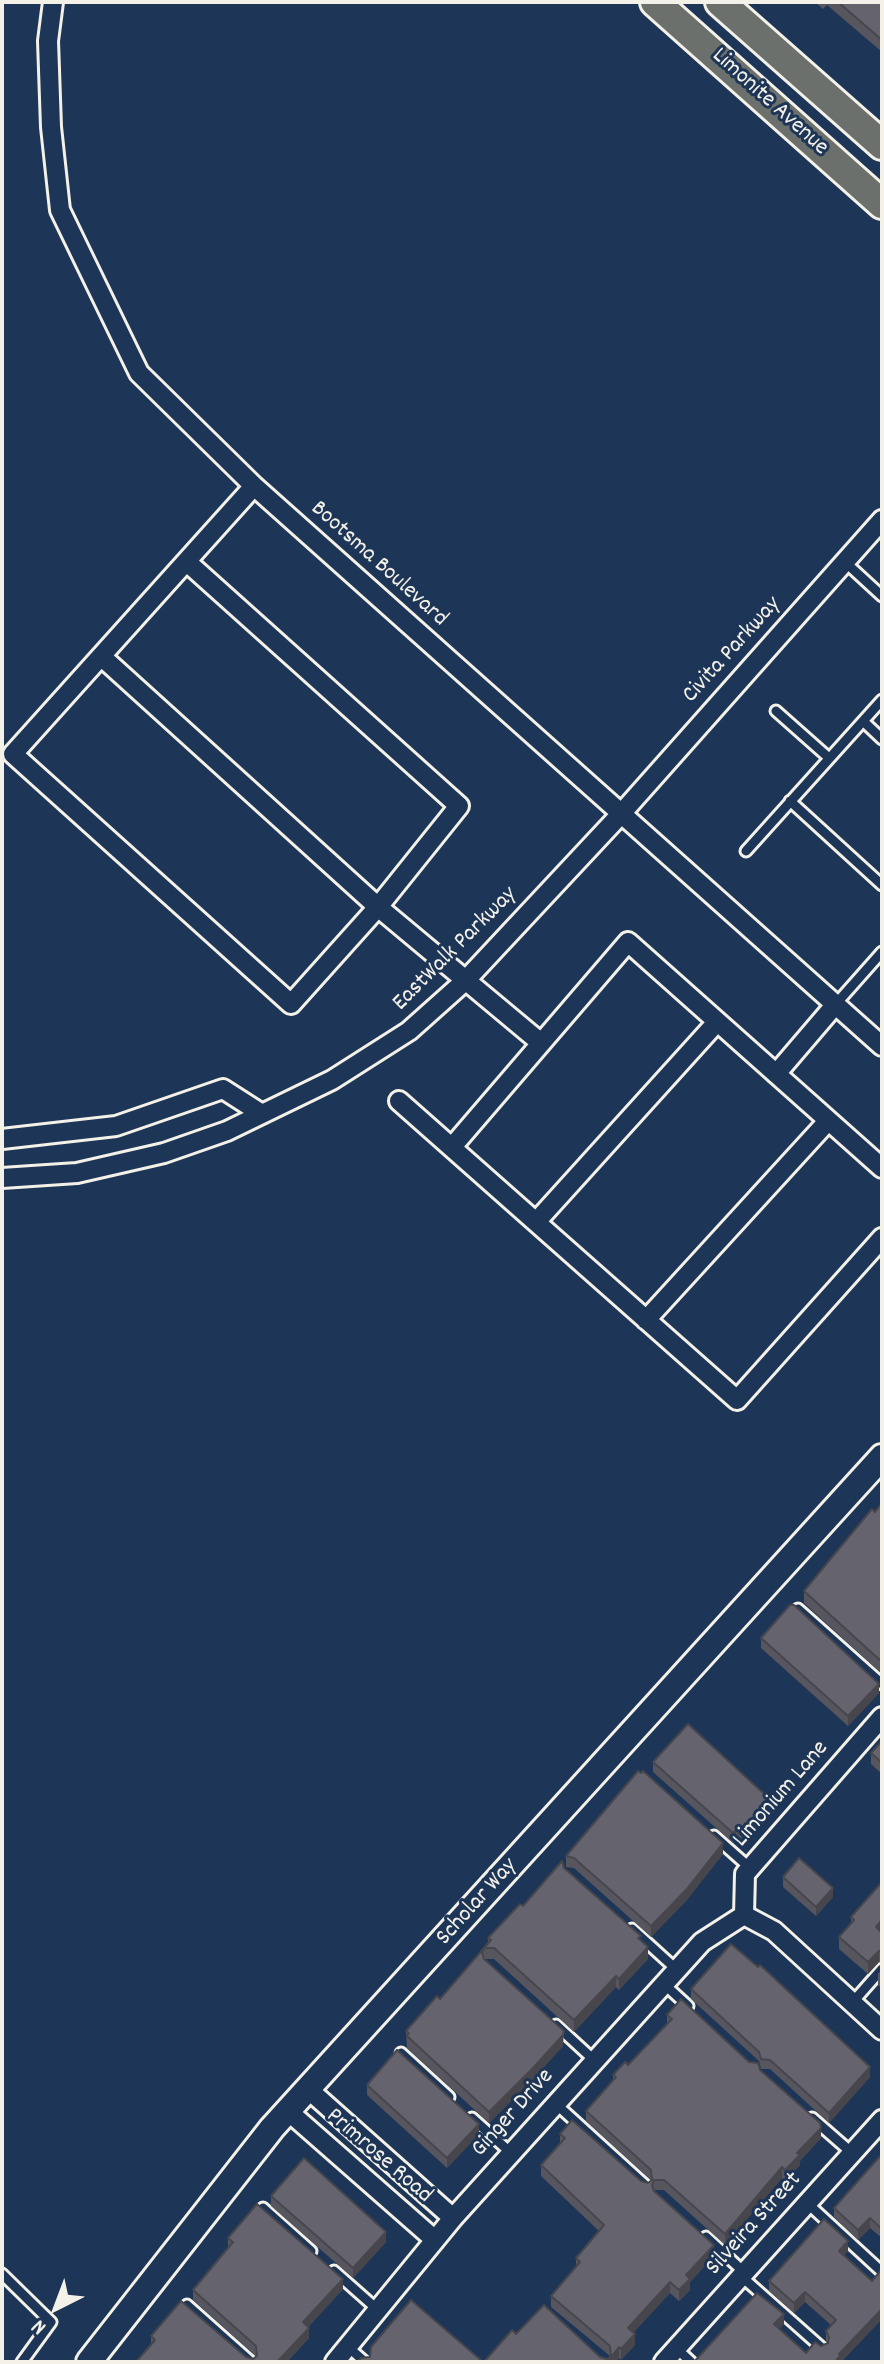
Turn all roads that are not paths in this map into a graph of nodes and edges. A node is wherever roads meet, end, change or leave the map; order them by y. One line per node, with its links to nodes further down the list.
1 (53, 2): 6 (street, Bootsma Boulevard)
2 (655, 2): 5 (main road, Limonite Avenue)
3 (720, 2): 4 (main road, Limonite Avenue)
4 (882, 145)
5 (880, 201)
6 (254, 486): 8 (street); 18 (street, Bootsma Boulevard)
7 (882, 520): 9 (street, Civita Parkway)
8 (187, 562): 11 (street); 21 (street)
9 (845, 562): 10 (lane); 18 (street, Civita Parkway)
10 (882, 596)
11 (102, 657): 21 (street); 21 (street)
12 (882, 700): 14 (lane)
13 (776, 711): 16 (lane)
14 (863, 721): 15 (lane); 16 (lane)
15 (882, 739)
16 (829, 758): 17 (lane)
17 (790, 801): 19 (lane); 20 (lane)
18 (620, 815): 23 (street, EastWalk Parkway); 24 (street, Bootsma Boulevard)
19 (746, 851)
20 (882, 885)
21 (378, 907): 23 (street)
22 (882, 952): 24 (lane)
23 (465, 981): 26 (street); 30 (street, EastWalk Parkway)
24 (835, 1005): 27 (street, Bootsma Boulevard); 28 (street)
25 (717, 1022): 26 (street); 28 (street); 36 (street)
26 (541, 1043): 33 (street)
27 (882, 1046)
28 (776, 1074): 31 (street)
29 (399, 1101): 33 (street)
30 (262, 1114): 32 (street); 35 (street, EastWalk Parkway)
31 (828, 1121): 34 (street); 38 (street)
32 (2, 1139)
33 (452, 1147): 36 (street)
34 (882, 1168)
35 (2, 1178)
36 (536, 1222): 38 (street)
37 (882, 1238): 38 (street)
38 (646, 1320)
39 (882, 1457): 55 (street, Scholar Way)
40 (796, 1606): 41 (lane)
41 (882, 1684)
42 (882, 1717): 44 (street, Limonium Lane)
43 (705, 1828): 44 (lane)
44 (750, 1868): 45 (street, Limonium Lane)
45 (744, 1915): 48 (street, Ginger Drive); 49 (street)
46 (629, 1927): 48 (lane)
47 (882, 1969): 49 (lane)
48 (670, 1977): 50 (lane); 54 (street, Ginger Drive)
49 (852, 2003): 52 (street)
50 (698, 2015)
51 (548, 2018): 54 (lane)
52 (882, 2030)
53 (401, 2053): 56 (lane)
54 (595, 2061): 57 (street, Ginger Drive)
55 (308, 2089): 58 (street, Scholar Way); 67 (street, Primrose Road)
56 (456, 2103)
57 (556, 2104): 62 (street, Ginger Drive); 64 (lane)
58 (288, 2111): 69 (street, Primrose Road); 79 (street, Scholar Way)
59 (467, 2113): 62 (lane)
60 (809, 2114): 63 (lane)
61 (879, 2131): 63 (street, Silveira Street)
62 (511, 2153): 67 (street, Ginger Drive)
63 (852, 2153): 65 (street, Silveira Street)
64 (646, 2186)
65 (807, 2203): 70 (lane); 72 (street, Silveira Street)
66 (263, 2208): 74 (lane)
67 (453, 2218): 69 (street, Ginger Drive)
68 (702, 2234): 72 (lane)
69 (435, 2240): 74 (street, Ginger Drive)
70 (882, 2272)
71 (2, 2274): 78 (lane)
72 (743, 2274): 76 (lane); 77 (street, Silveira Street)
73 (187, 2305): 80 (lane)
74 (378, 2310): 75 (street, Ginger Drive)
75 (348, 2347): 81 (street, Ginger Drive); 82 (lane)
76 (822, 2348)
77 (670, 2355): 83 (lane)
78 (22, 2362)
79 (89, 2362)
80 (251, 2362)
81 (335, 2362)
82 (365, 2362)
83 (691, 2362)

